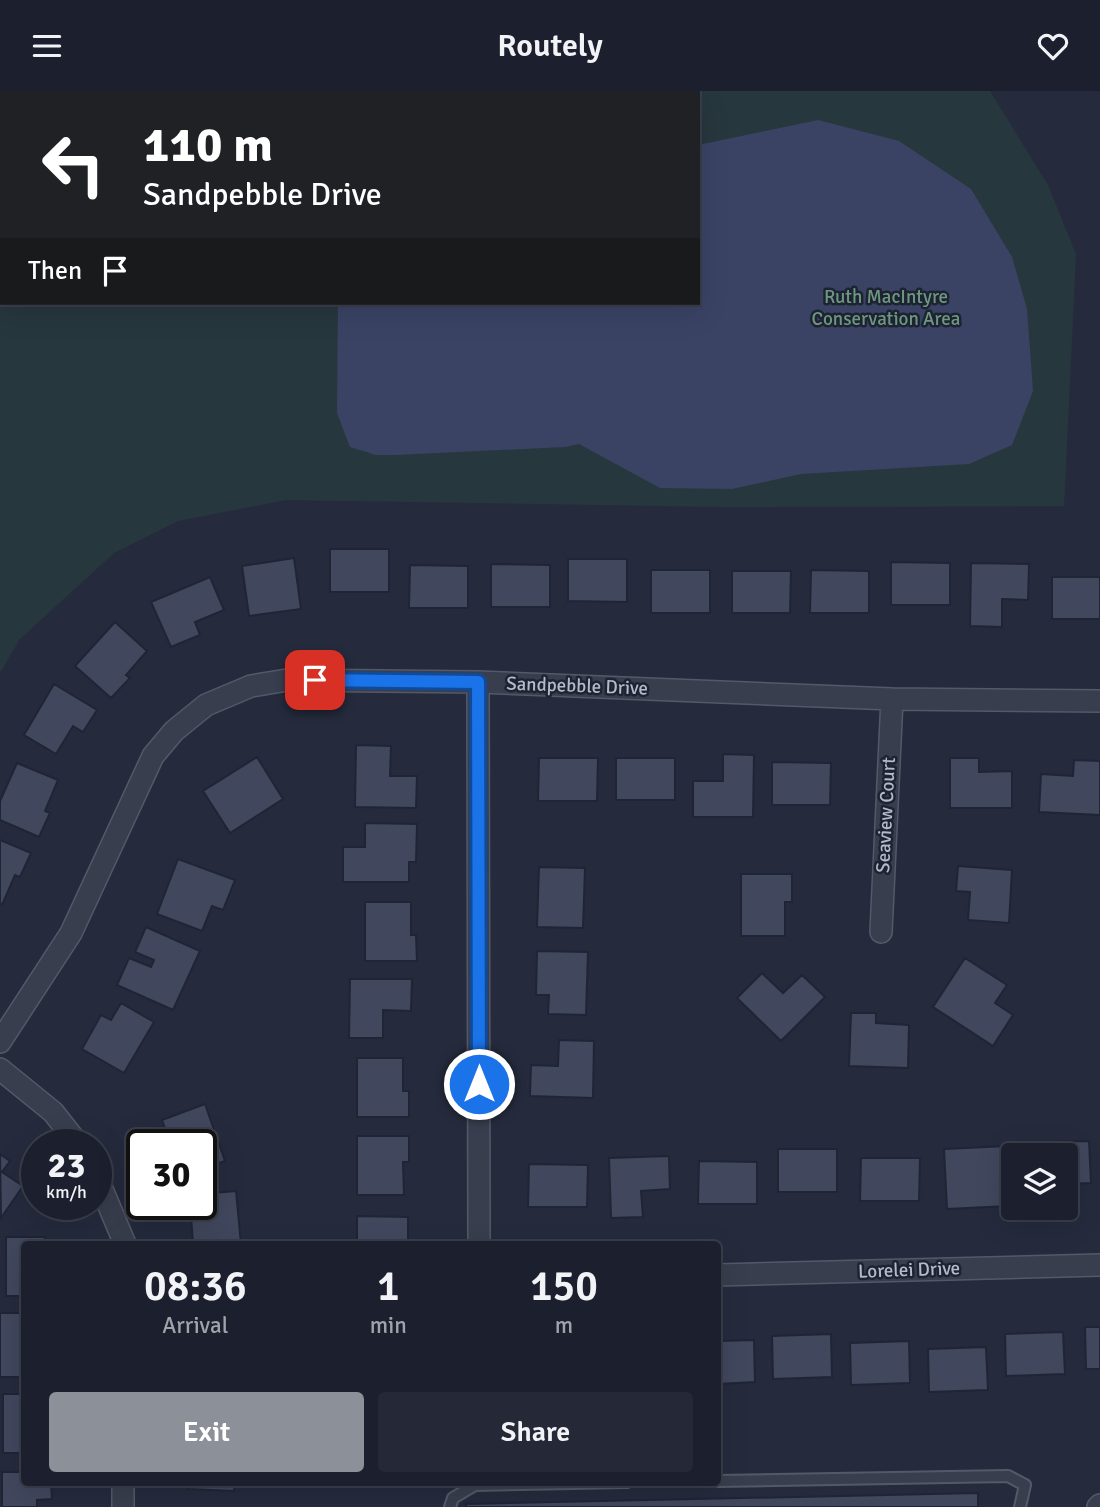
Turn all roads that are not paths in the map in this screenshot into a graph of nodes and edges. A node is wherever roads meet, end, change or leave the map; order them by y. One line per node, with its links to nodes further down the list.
1 (478, 682): 2 (street, Sandpebble Drive); 5 (street, Sandpebble Drive); 10 (street)
2 (892, 699): 3 (street, Sandpebble Drive); 4 (street, Seaview Court)
3 (1100, 701)
4 (881, 932)
5 (0, 1042)
6 (0, 1069): 7 (street)
7 (66, 1129)
8 (112, 1213): 9 (street)
9 (124, 1241)
10 (479, 1241)
11 (1100, 1265): 12 (street, Lorelei Drive)
12 (721, 1275)
13 (721, 1481): 18 (lane)
14 (124, 1486): 16 (street)
15 (473, 1486): 17 (lane)
16 (123, 1507)
17 (450, 1507)
18 (1020, 1507)

